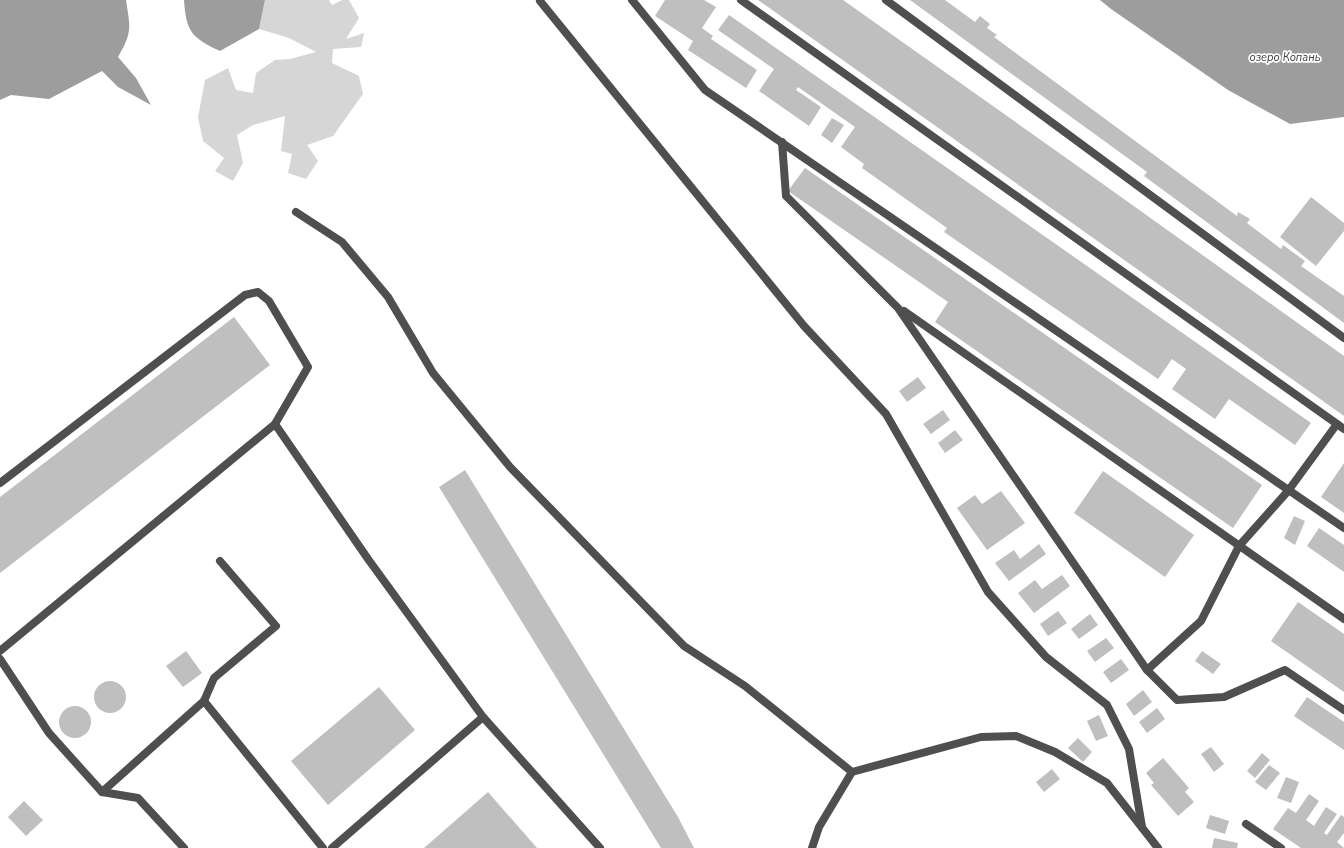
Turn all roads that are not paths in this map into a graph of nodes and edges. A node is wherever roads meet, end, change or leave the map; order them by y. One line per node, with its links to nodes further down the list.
1 (632, 0): 5 (lane)
2 (741, 0): 10 (lane)
3 (886, 0): 8 (lane)
4 (540, 1): 26 (lane)
5 (782, 142): 7 (lane); 12 (lane)
6 (296, 212): 23 (lane)
7 (898, 308): 14 (lane); 19 (lane)
8 (1344, 338)
9 (275, 424): 11 (lane); 17 (lane); 22 (lane)
10 (1341, 426): 12 (lane)
11 (0, 483)
12 (1288, 490): 13 (lane); 14 (lane)
13 (1344, 528)
14 (1240, 546): 16 (lane); 19 (lane)
15 (220, 561): 20 (lane)
16 (1344, 619)
17 (0, 651)
18 (0, 660): 24 (lane)
19 (1147, 670): 21 (lane)
20 (204, 701): 24 (lane); 28 (lane)
21 (1344, 710)
22 (483, 717): 29 (lane); 30 (lane)
23 (852, 772): 26 (lane); 31 (lane)
24 (102, 792): 27 (lane)
25 (1246, 824): 33 (lane)
26 (1142, 826): 32 (lane)
27 (184, 848)
28 (323, 848)
29 (332, 848)
30 (600, 848)
31 (812, 848)
32 (1158, 848)
33 (1281, 848)

